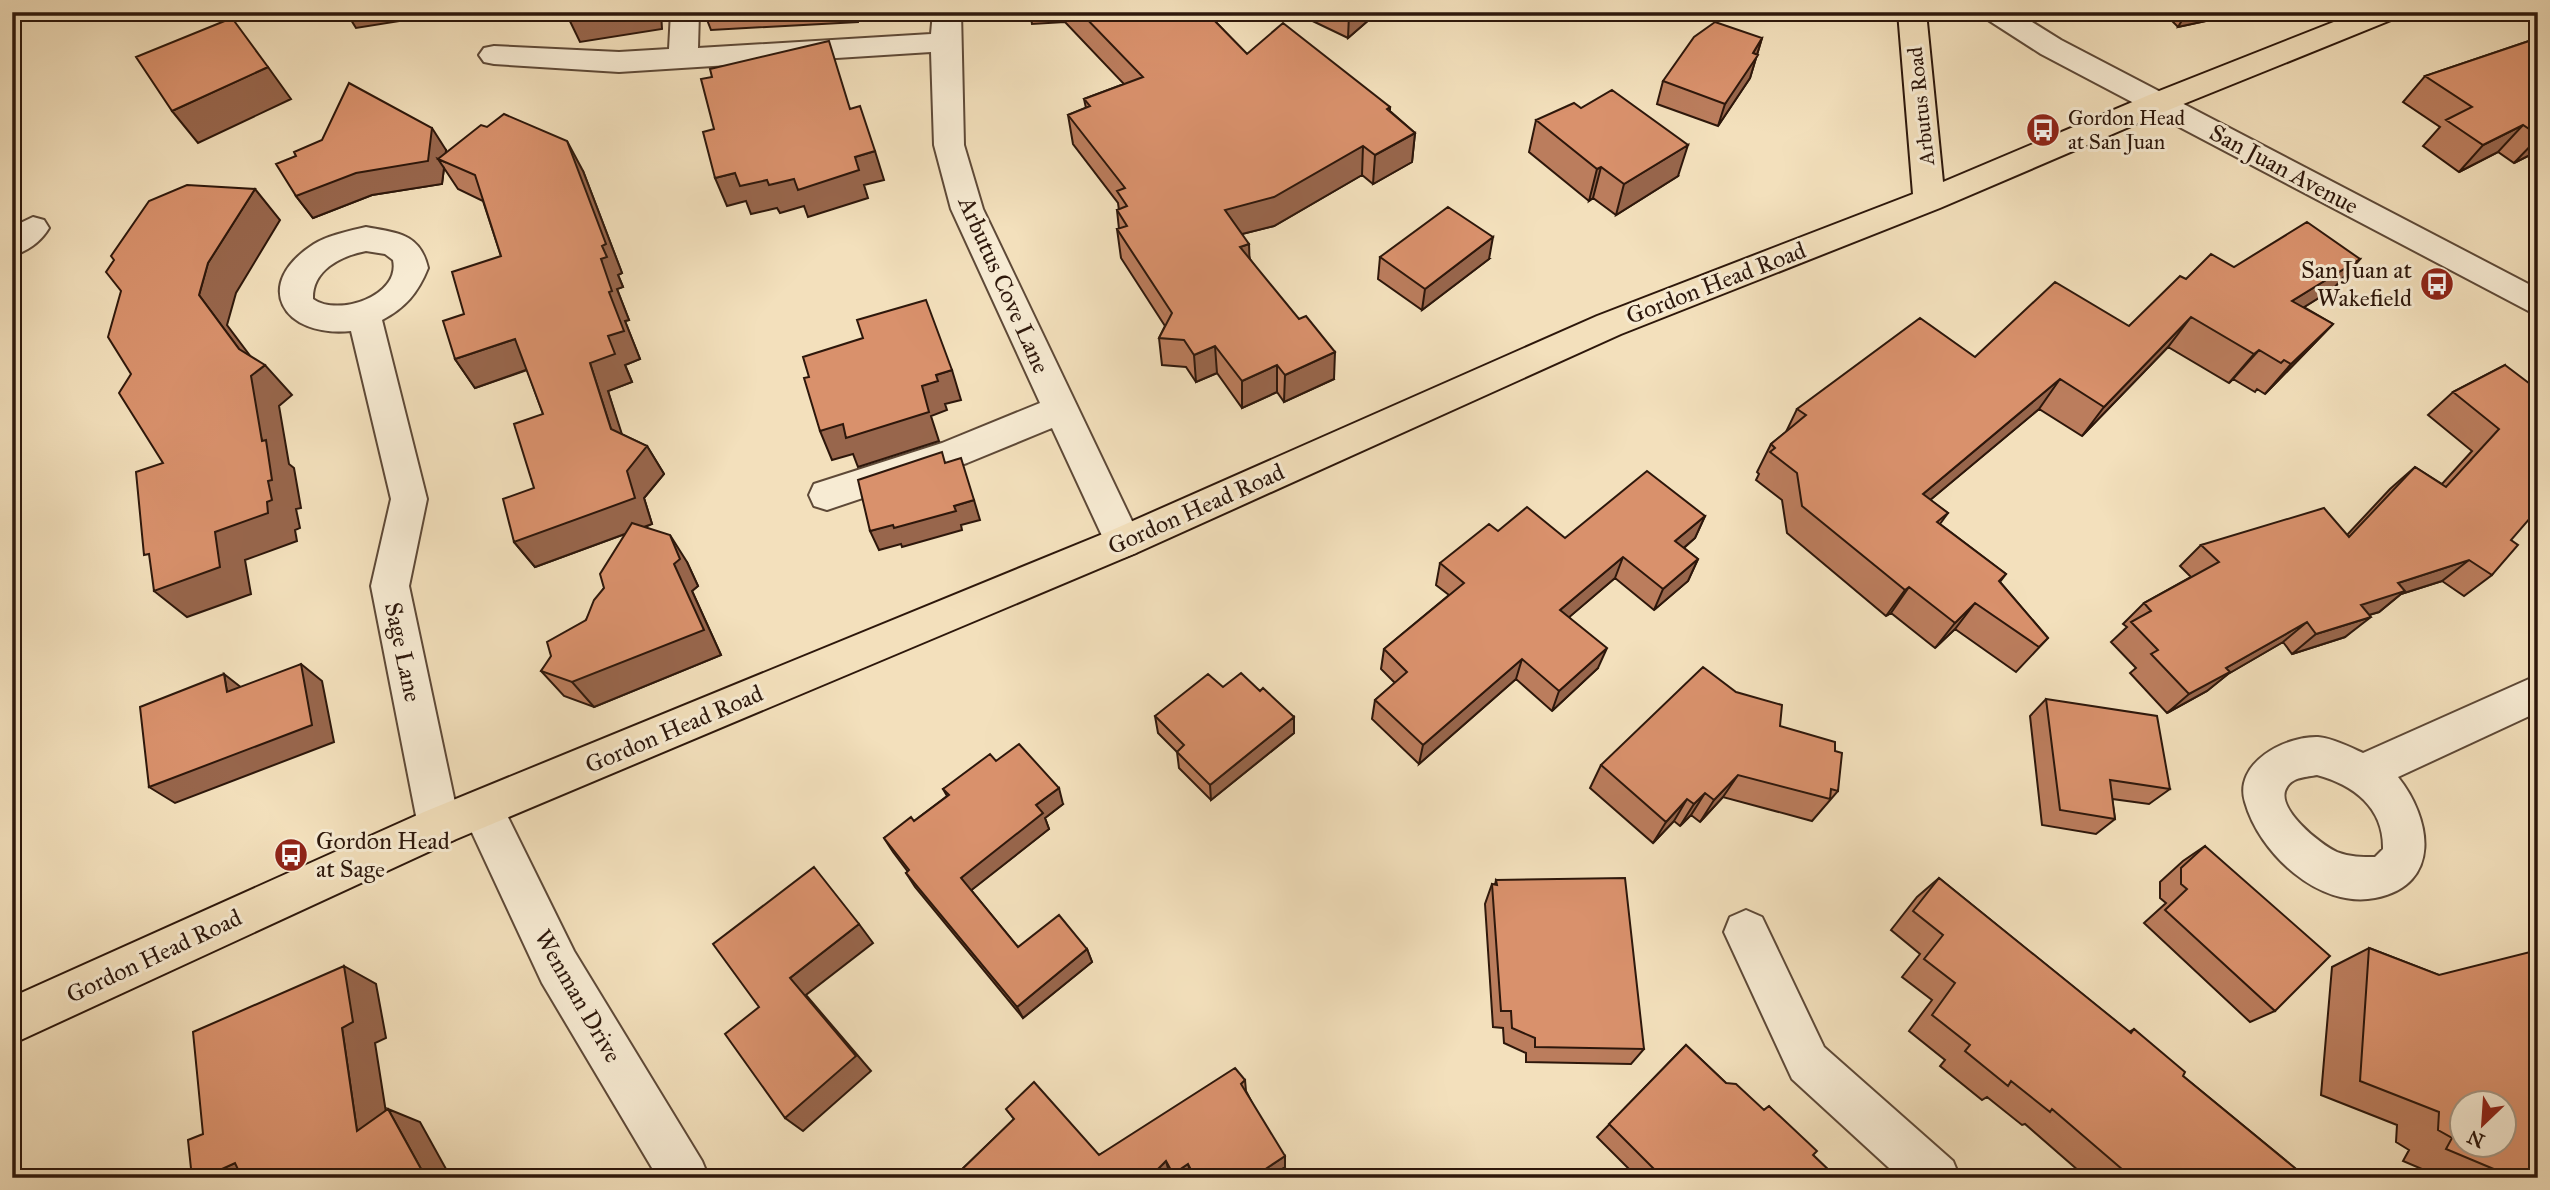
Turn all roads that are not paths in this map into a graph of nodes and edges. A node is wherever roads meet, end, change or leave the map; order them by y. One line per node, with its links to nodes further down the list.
1 (685, 12): 7 (street)
2 (1912, 12): 9 (main road, Arbutus Road)
3 (1995, 12): 8 (street, San Juan Avenue)
4 (2386, 12): 8 (main road, Gordon Head Road)
5 (946, 27): 7 (street); 12 (street, Arbutus Cove Lane)
6 (494, 55): 7 (street)
7 (683, 58)
8 (2160, 102): 9 (main road, Gordon Head Road); 10 (street, San Juan Avenue)
9 (1929, 200): 14 (main road, Gordon Head Road)
10 (2538, 304)
11 (364, 315): 18 (street, Sage Lane)
12 (1060, 411): 13 (street); 14 (street, Arbutus Cove Lane)
13 (827, 495)
14 (1123, 542): 17 (main road, Gordon Head Road)
15 (2538, 693): 16 (street)
16 (2363, 773)
17 (482, 809): 18 (main road, Gordon Head Road); 21 (street, Wenman Drive)
18 (439, 825): 20 (main road, Gordon Head Road)
19 (1746, 932): 22 (street)
20 (12, 1021)
21 (685, 1178)
22 (1936, 1178)

